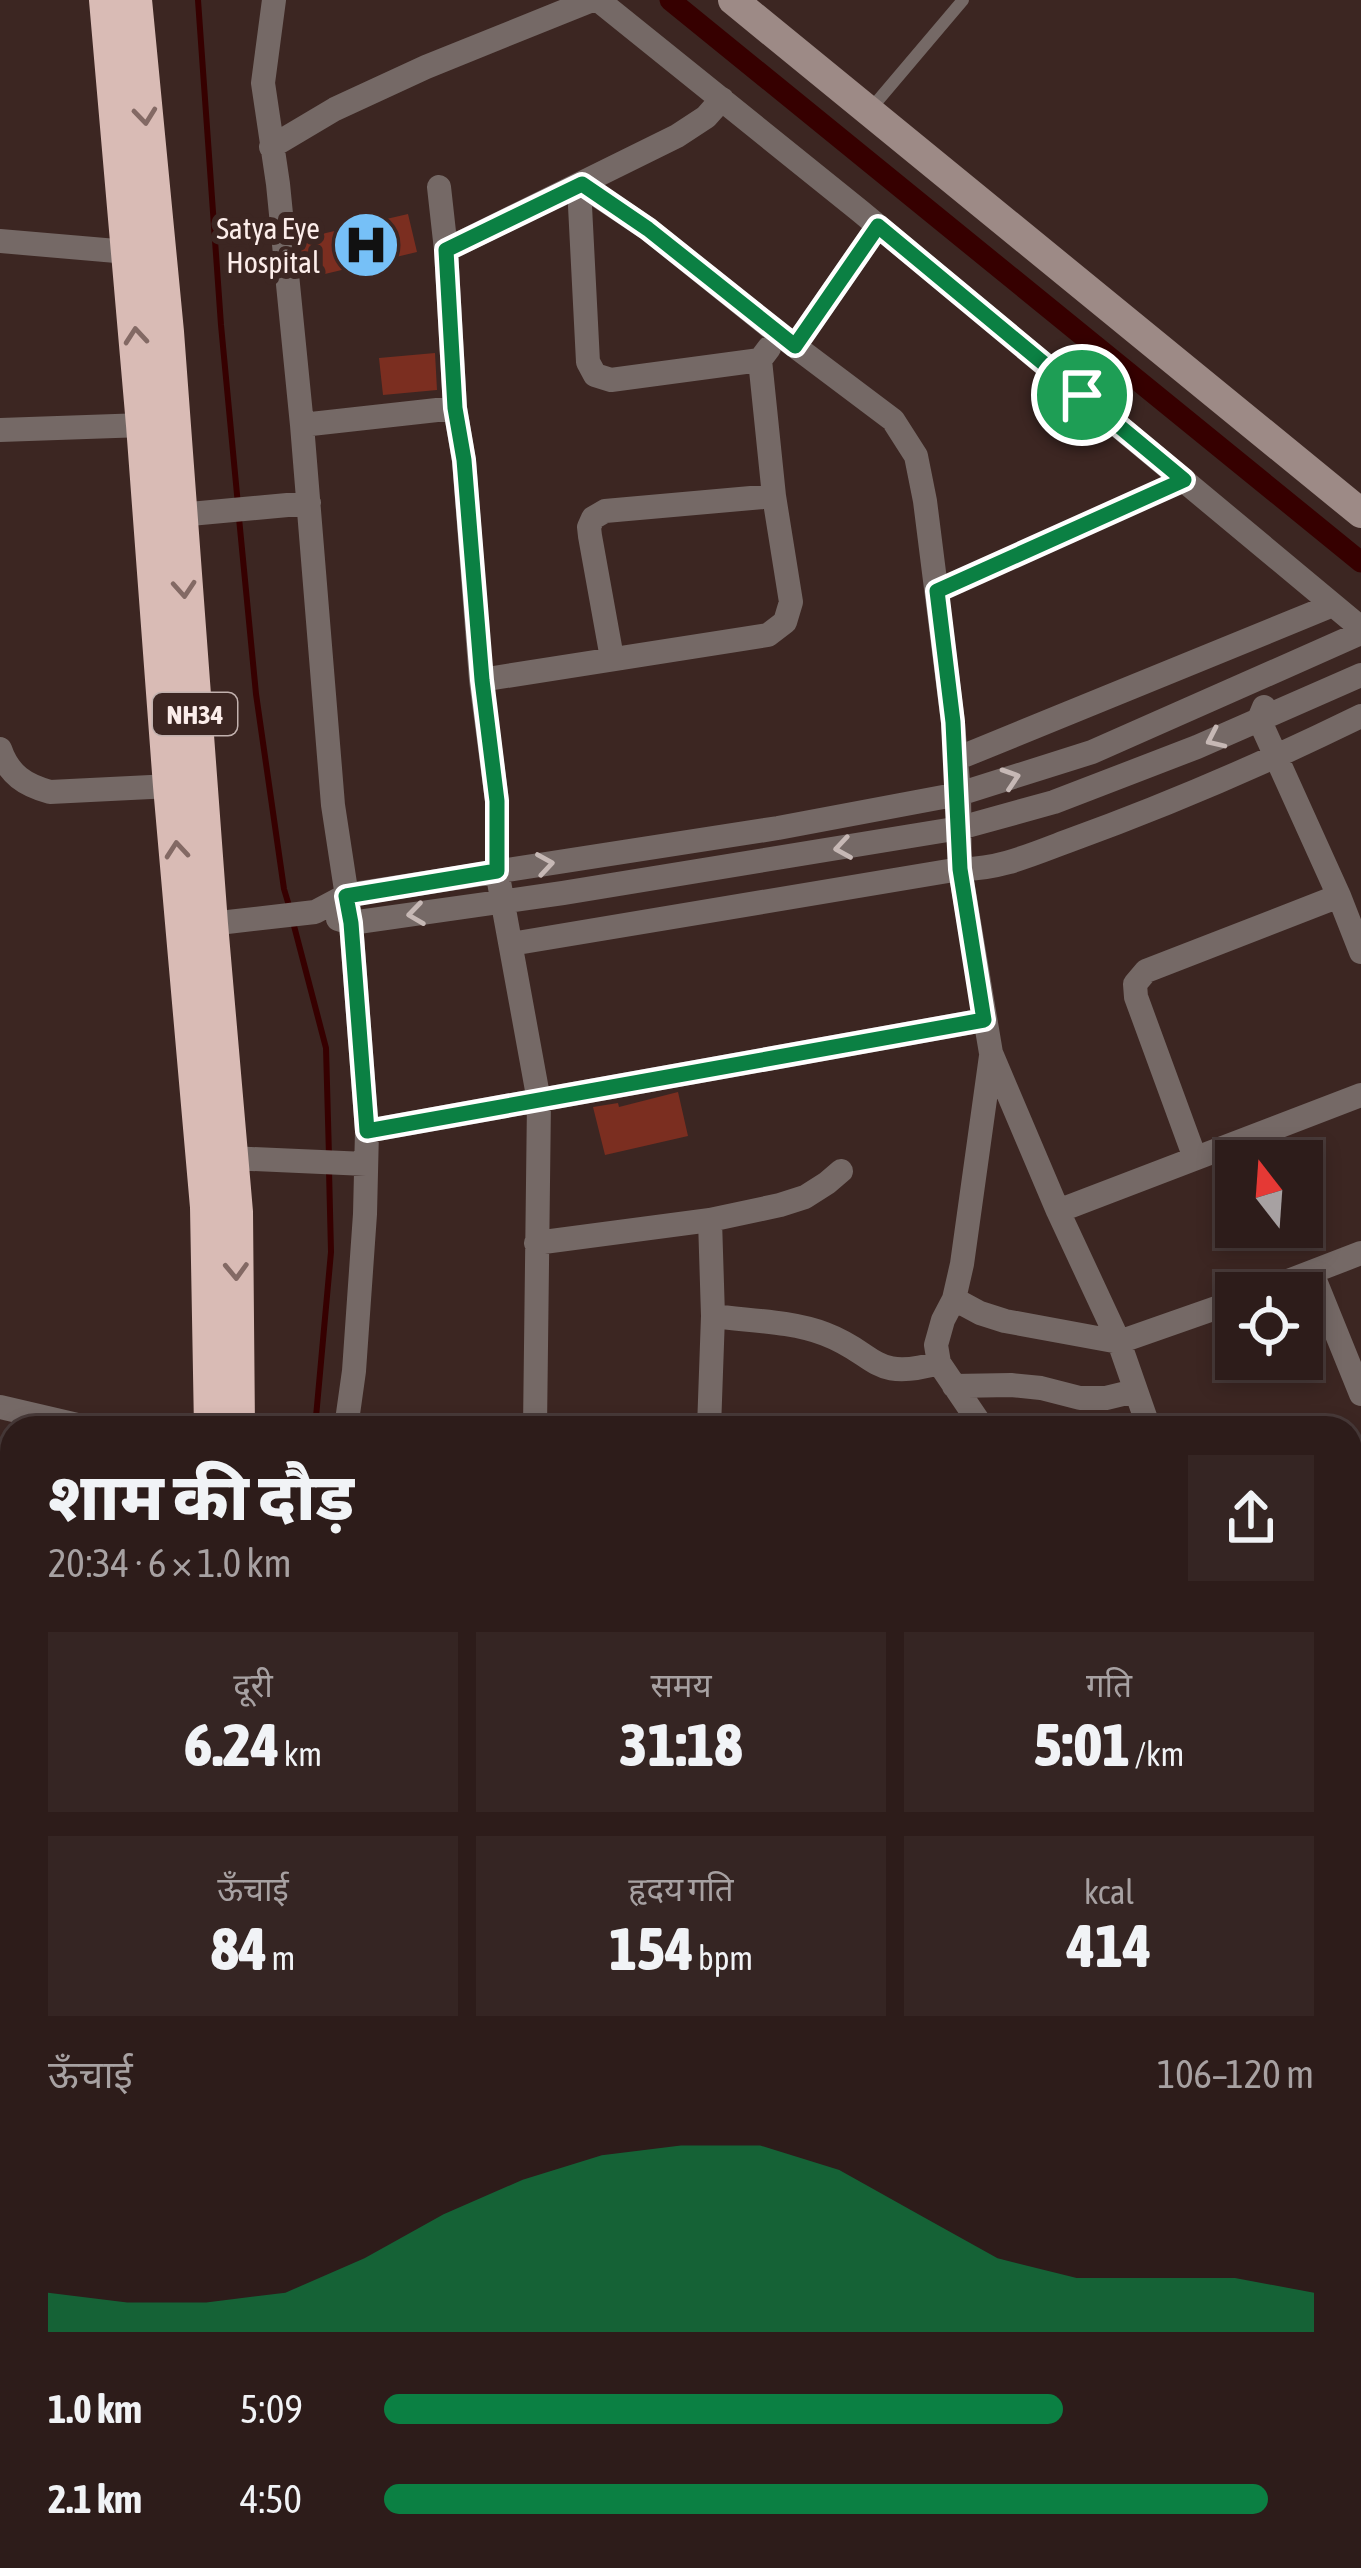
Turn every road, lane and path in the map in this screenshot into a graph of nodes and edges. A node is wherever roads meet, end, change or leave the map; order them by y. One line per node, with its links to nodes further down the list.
1 (107, 0): 15 (highway, NH34)
2 (134, 0): 26 (highway, NH34, one-way to 26)
3 (274, 0): 9 (street)
4 (595, 0): 7 (street); 9 (street)
5 (733, 0): 8 (street)
6 (963, 0): 8 (lane)
7 (722, 99): 10 (street); 12 (street)
8 (868, 112): 25 (street)
9 (271, 147): 20 (street)
10 (582, 184): 14 (street); 16 (street); 17 (street)
11 (439, 187): 14 (street)
12 (878, 226): 16 (street); 22 (street)
13 (0, 242): 15 (street)
14 (446, 250): 18 (street)
15 (128, 252): 19 (highway, NH34, one-way to 15)
16 (787, 340): 17 (street); 27 (street)
17 (760, 360): 23 (street)
18 (455, 408): 20 (street); 33 (street)
19 (144, 425): 21 (street); 39 (highway, NH34)
20 (302, 425): 24 (street)
21 (0, 430)
22 (1184, 480): 27 (lane); 28 (street)
23 (774, 496): 30 (street); 30 (street)
24 (309, 502): 26 (street); 44 (street)
25 (1361, 513)
26 (179, 515): 49 (highway, NH34, one-way to 49)
27 (937, 591): 38 (street)
28 (1333, 605): 29 (street); 38 (street)
29 (1361, 631): 32 (street)
30 (612, 658): 33 (street)
31 (1361, 675): 35 (street)
32 (1261, 678): 35 (street); 40 (street, one-way to 32)
33 (482, 680): 43 (street)
34 (1361, 716): 37 (street)
35 (1259, 719): 37 (street); 41 (street, one-way to 41)
36 (0, 749): 39 (street)
37 (1276, 758): 42 (street); 45 (street)
38 (956, 759): 40 (street)
39 (170, 786): 77 (highway, NH34, one-way to 39)
40 (959, 794): 41 (street); 43 (street, one-way to 40)
41 (960, 829): 42 (street); 46 (street, one-way to 46)
42 (960, 869): 50 (street); 52 (street)
43 (497, 871): 44 (street); 46 (street)
44 (346, 896): 47 (street); 48 (street)
45 (1339, 896): 51 (street); 58 (street)
46 (503, 902): 48 (street, one-way to 48); 50 (street)
47 (314, 912): 48 (street); 49 (street)
48 (351, 923): 56 (street)
49 (210, 924): 57 (highway, NH34)
50 (511, 944): 55 (street)
51 (1361, 952)
52 (984, 1020): 53 (street); 55 (street)
53 (991, 1053): 61 (street); 66 (street)
54 (1361, 1095): 58 (street)
55 (539, 1101): 56 (street); 63 (street)
56 (367, 1131): 59 (street)
57 (230, 1157): 59 (street); 78 (highway, NH34, one-way to 78)
58 (1195, 1158): 61 (street)
59 (366, 1164): 79 (street)
60 (841, 1171): 62 (street)
61 (1058, 1211): 70 (street)
62 (710, 1220): 63 (street); 69 (street)
63 (536, 1243): 80 (street)
64 (1361, 1253): 65 (street)
65 (1317, 1272)
66 (954, 1299): 70 (street); 71 (street)
67 (1323, 1301): 74 (street)
68 (1215, 1308): 70 (street)
69 (713, 1316): 71 (street); 81 (street)
70 (1119, 1342): 73 (street)
71 (939, 1363): 72 (street)
72 (954, 1386): 73 (street); 82 (street)
73 (1135, 1391): 83 (street)
74 (1361, 1394)
75 (0, 1407): 76 (street)
76 (39, 1416)
77 (212, 1416)
78 (238, 1416)
79 (348, 1416)
80 (535, 1416)
81 (710, 1416)
82 (975, 1416)
83 (1144, 1416)

